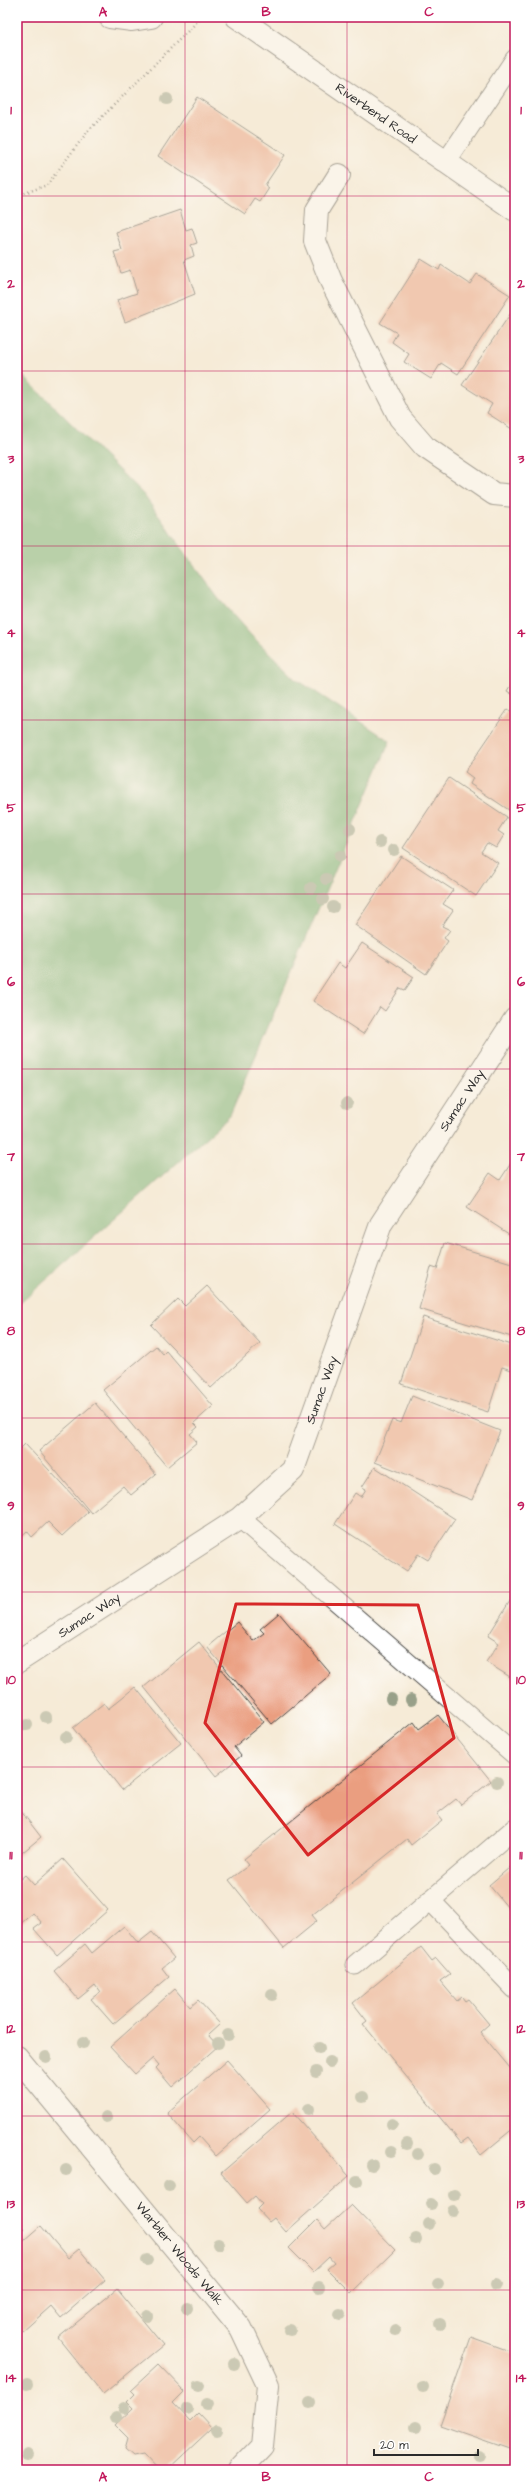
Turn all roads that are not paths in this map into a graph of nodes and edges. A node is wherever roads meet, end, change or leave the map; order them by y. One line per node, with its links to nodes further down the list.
1 (110, 17): 2 (street)
2 (152, 17)
3 (237, 17): 5 (street, Riverbend Road)
4 (515, 59): 5 (lane)
5 (446, 162): 7 (street, Riverbend Road)
6 (339, 175): 8 (street)
7 (515, 210)
8 (515, 496)
9 (515, 1019): 10 (street, Sumac Way)
10 (240, 1518): 11 (street, Sumac Way); 12 (lane)
11 (17, 1662)
12 (515, 1755)
13 (515, 1828): 14 (lane)
14 (430, 1900): 15 (lane); 16 (lane)
15 (355, 1965)
16 (515, 1989)
17 (17, 2057): 18 (street, Warbler Woods Walk)
18 (239, 2470)

